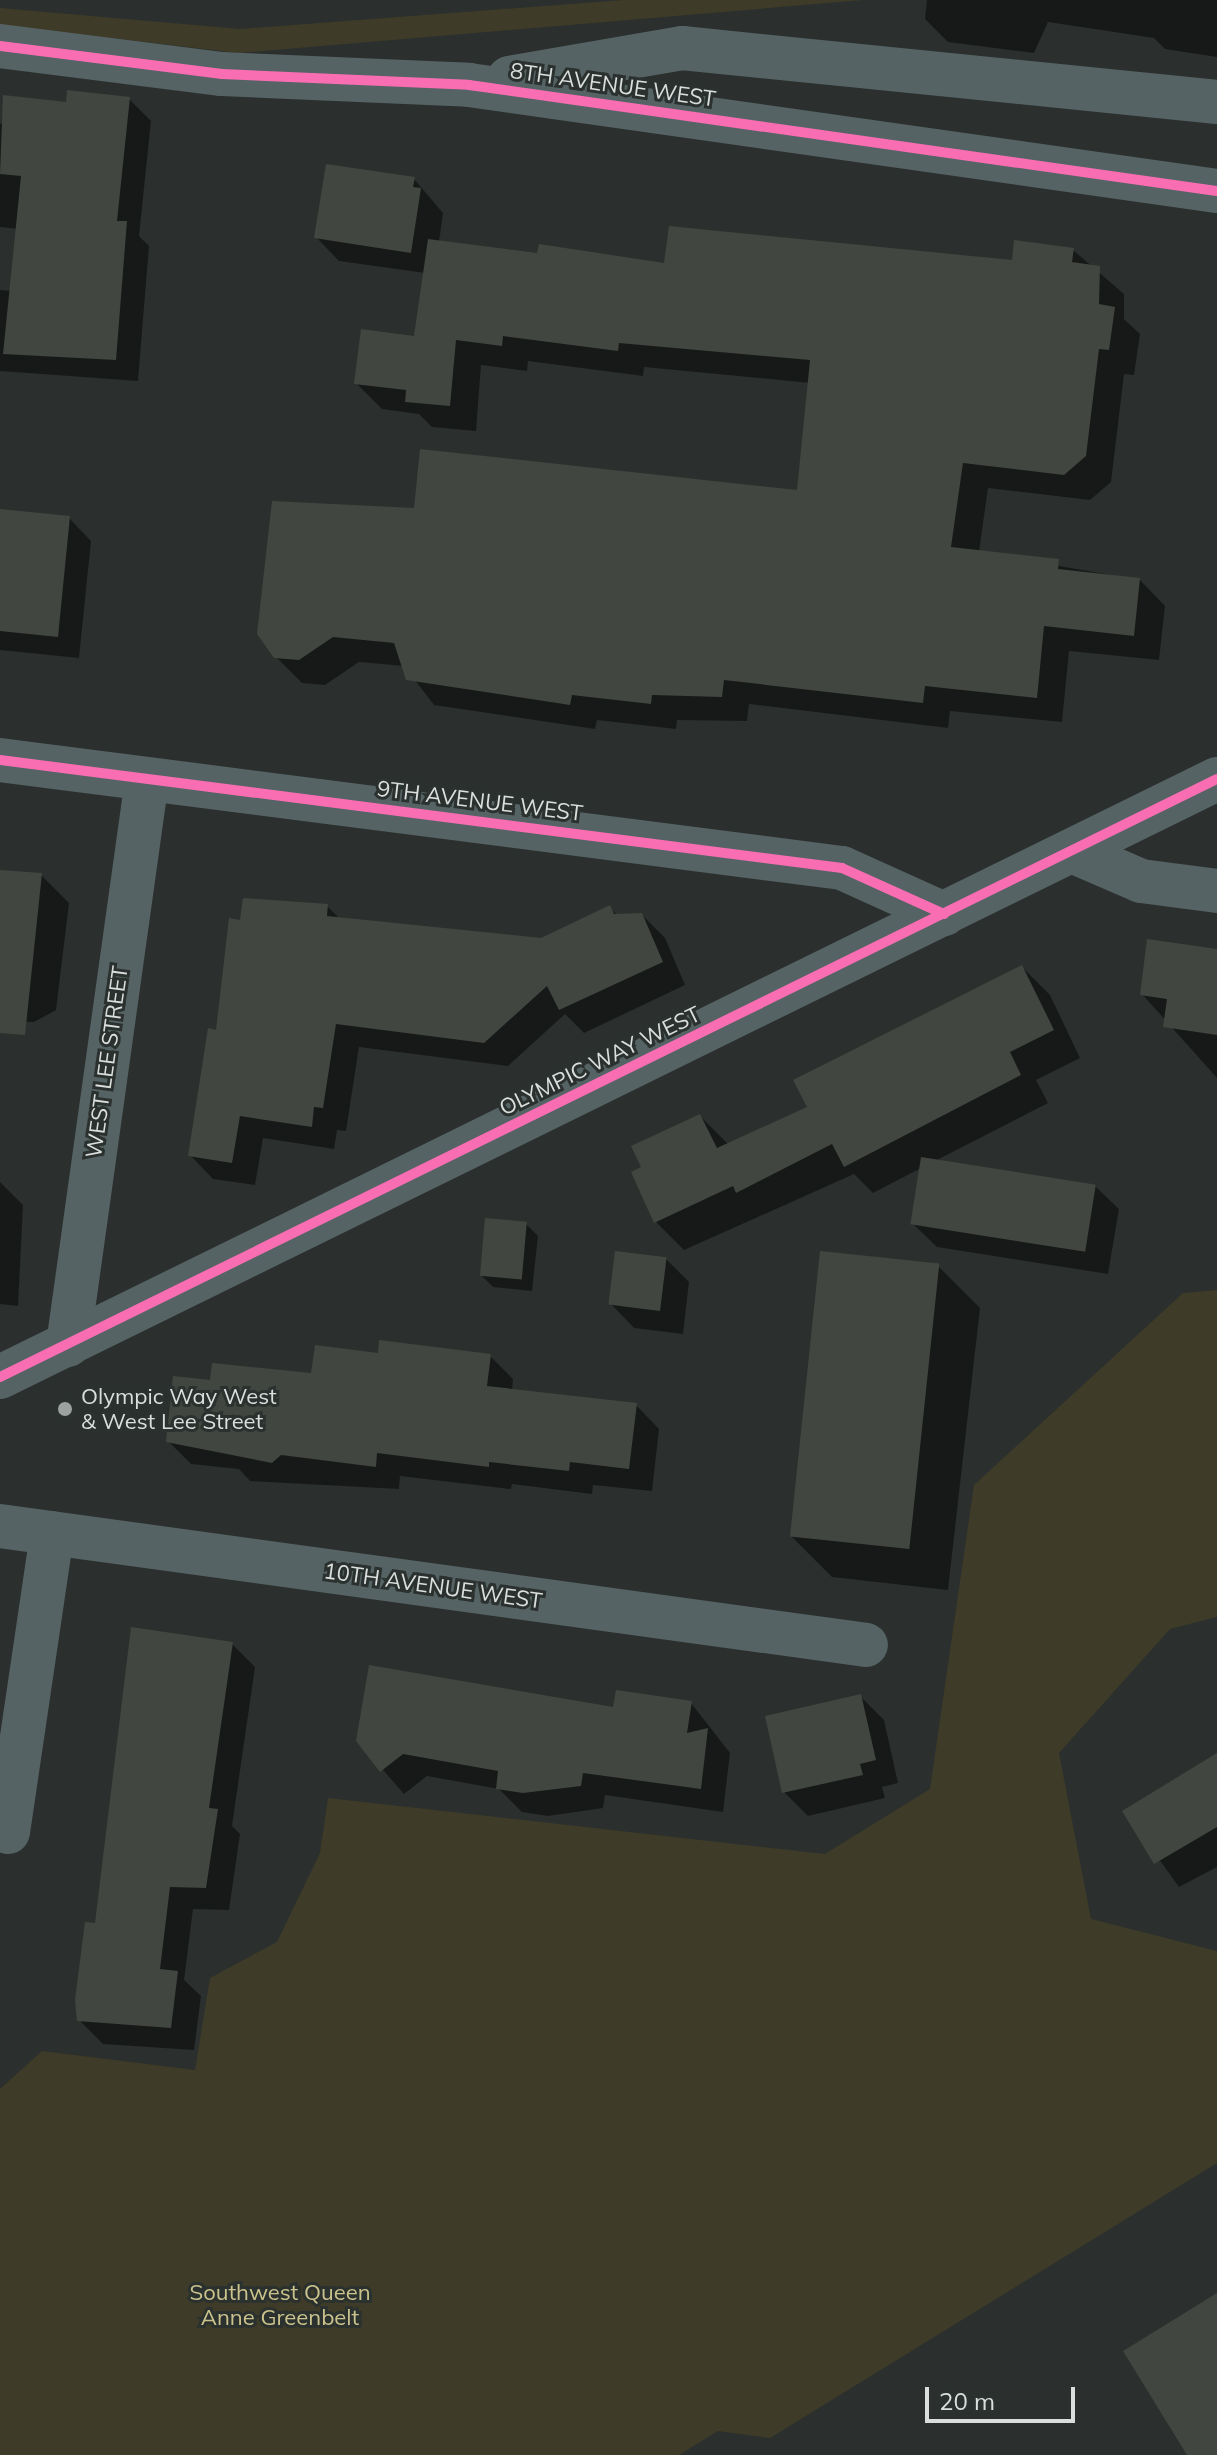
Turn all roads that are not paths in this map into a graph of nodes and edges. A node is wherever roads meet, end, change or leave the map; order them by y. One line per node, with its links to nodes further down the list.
1 (0, 46): 2 (street, 8TH AVENUE WEST)
2 (469, 85): 3 (street, 8TH AVENUE WEST); 4 (street, 8TH AVENUE WEST)
3 (1217, 102)
4 (1217, 191)
5 (0, 760): 6 (street, 9TH AVENUE WEST)
6 (147, 779): 10 (street, 9TH AVENUE WEST); 11 (street, WEST LEE STREET)
7 (1217, 779): 8 (street, OLYMPIC WAY WEST)
8 (1072, 851): 9 (street); 10 (street, OLYMPIC WAY WEST)
9 (1217, 891)
10 (944, 914): 11 (street, OLYMPIC WAY WEST)
11 (68, 1345): 12 (street, OLYMPIC WAY WEST)
12 (0, 1377)
13 (0, 1526): 14 (street, 10TH AVENUE WEST)
14 (52, 1533): 15 (street, 10TH AVENUE WEST); 16 (street)
15 (866, 1645)
16 (8, 1832)

